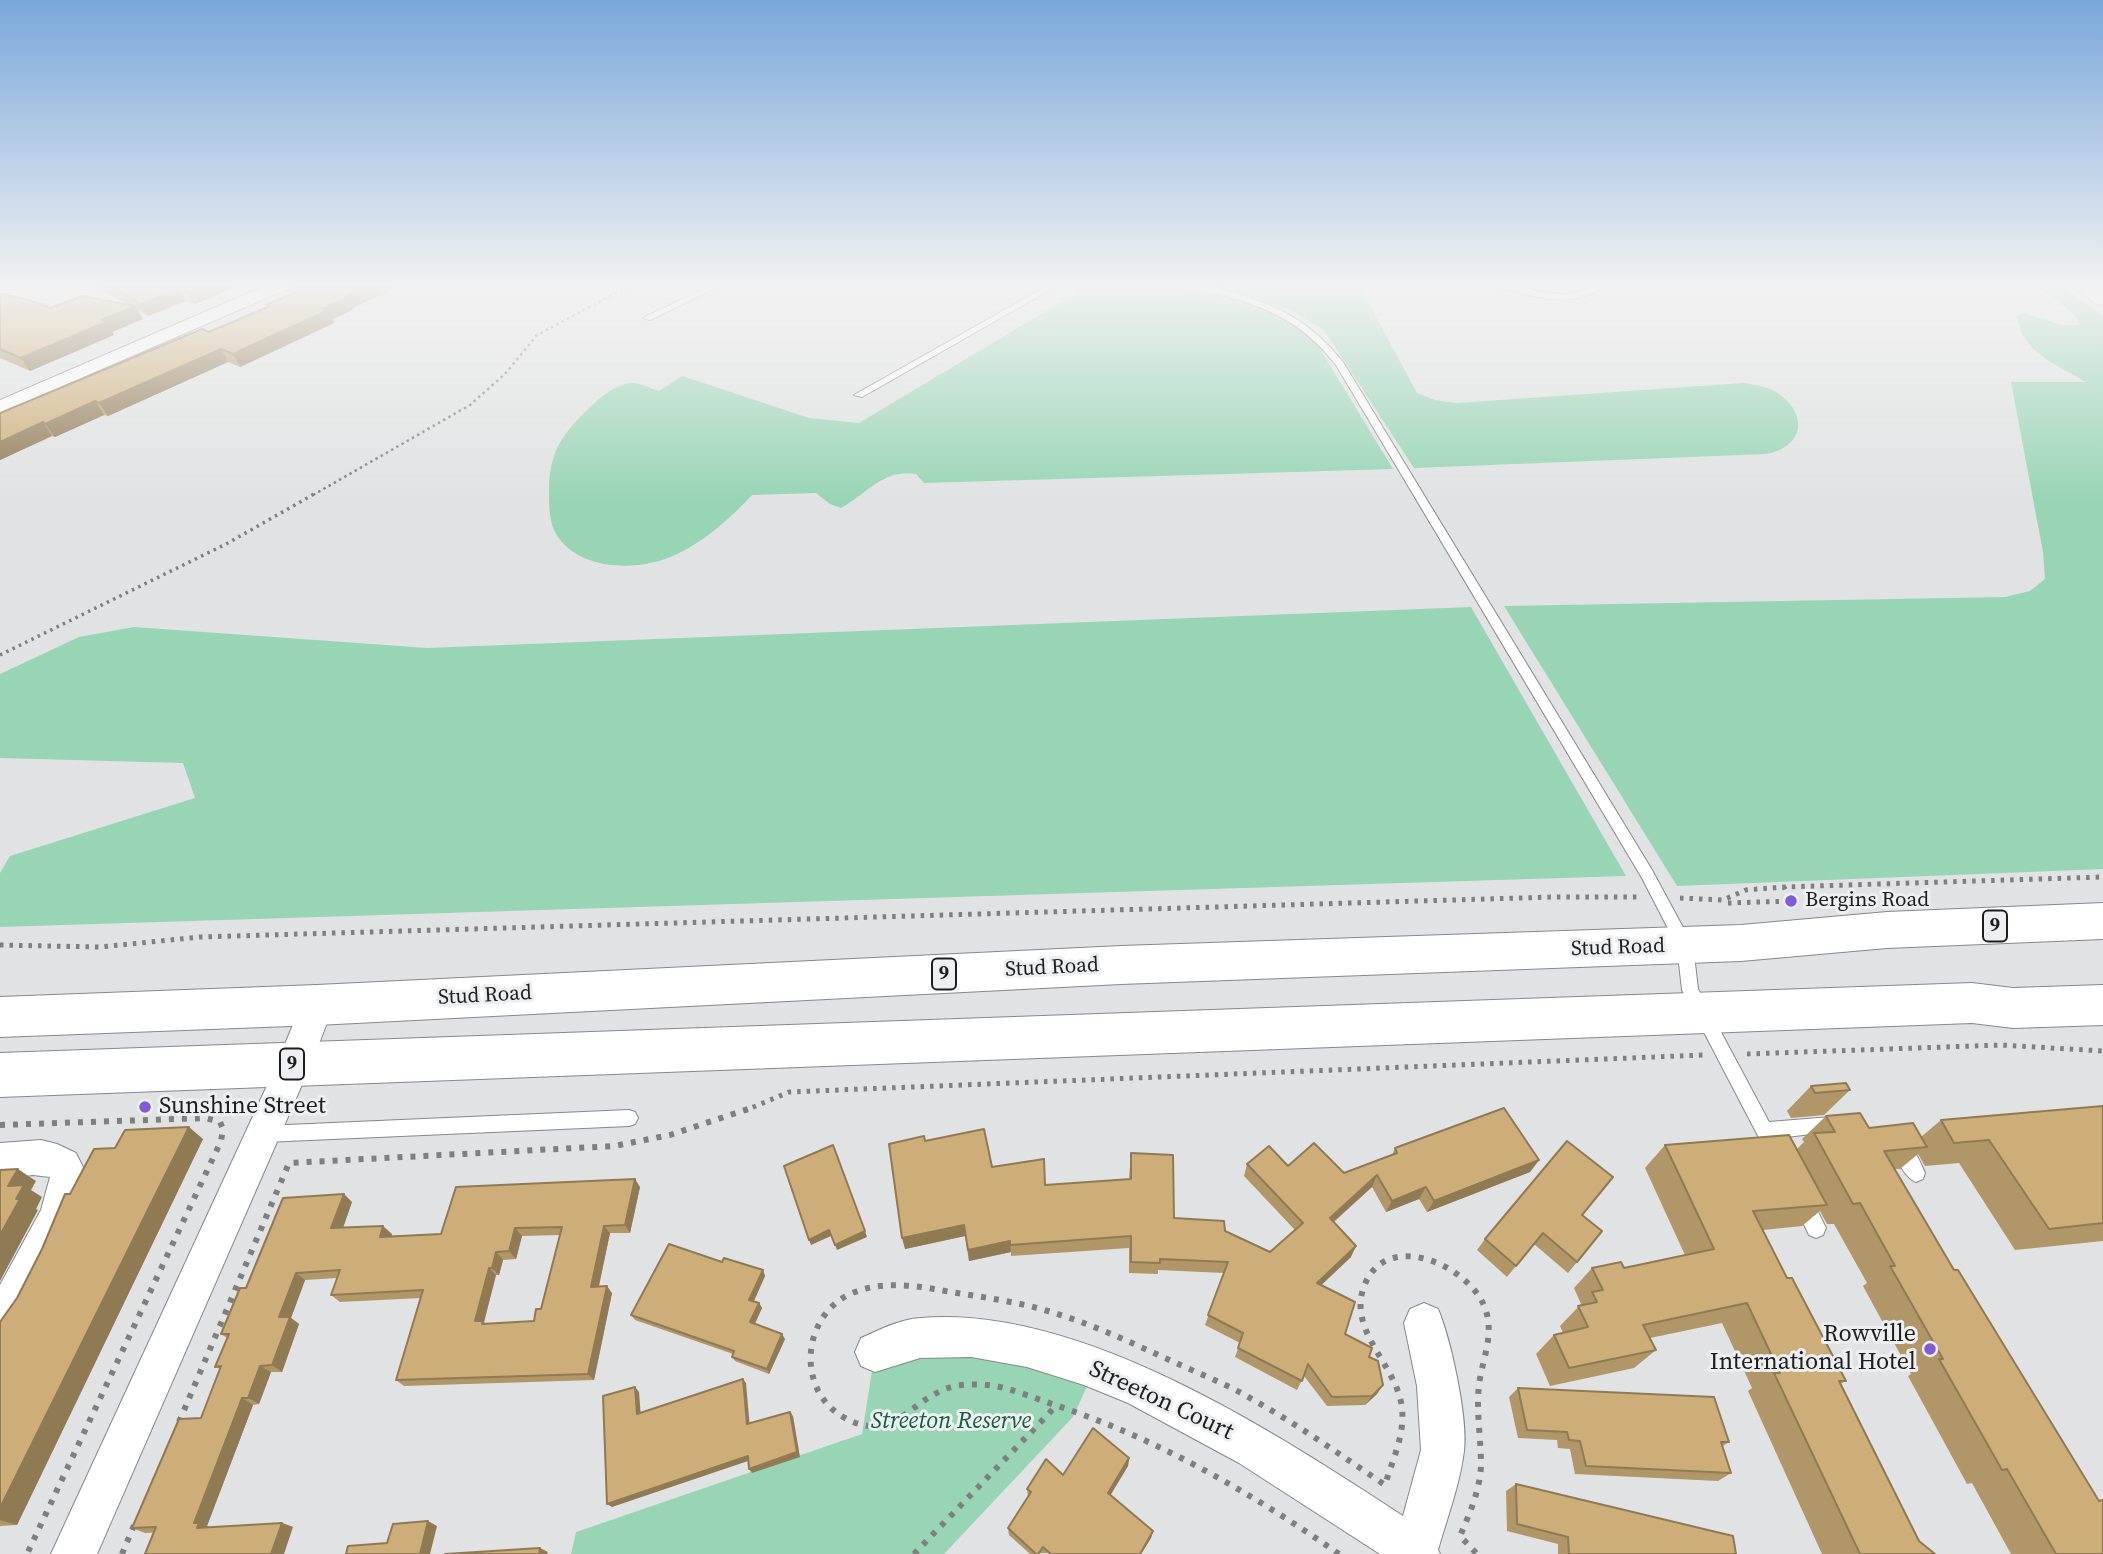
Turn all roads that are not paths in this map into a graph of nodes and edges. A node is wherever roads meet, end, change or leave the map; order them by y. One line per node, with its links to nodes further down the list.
1 (112, 356): 5 (street)
2 (930, 356): 4 (lane)
3 (1332, 356): 7 (lane)
4 (859, 396)
5 (5, 400)
6 (2103, 921): 7 (highway, Stud Road / 9)
7 (1685, 946): 8 (highway, Stud Road / 9); 10 (lane)
8 (317, 1005): 11 (highway, Stud Road / 9); 12 (street)
9 (2103, 1005): 10 (highway, 9)
10 (1701, 1012): 12 (highway, 9); 16 (lane)
11 (0, 1017)
12 (294, 1064): 13 (highway, 9); 17 (street)
13 (0, 1074)
14 (629, 1118): 17 (lane)
15 (1836, 1125): 16 (lane)
16 (1765, 1131): 20 (lane)
17 (263, 1134): 28 (street)
18 (1895, 1138): 21 (lane)
19 (0, 1161): 24 (street)
20 (1781, 1163)
21 (1916, 1173)
22 (1793, 1185): 23 (lane)
23 (1816, 1228)
24 (0, 1323)
25 (1424, 1323): 27 (street)
26 (875, 1352): 27 (street, Streeton Court)
27 (1416, 1553)
28 (74, 1554)

